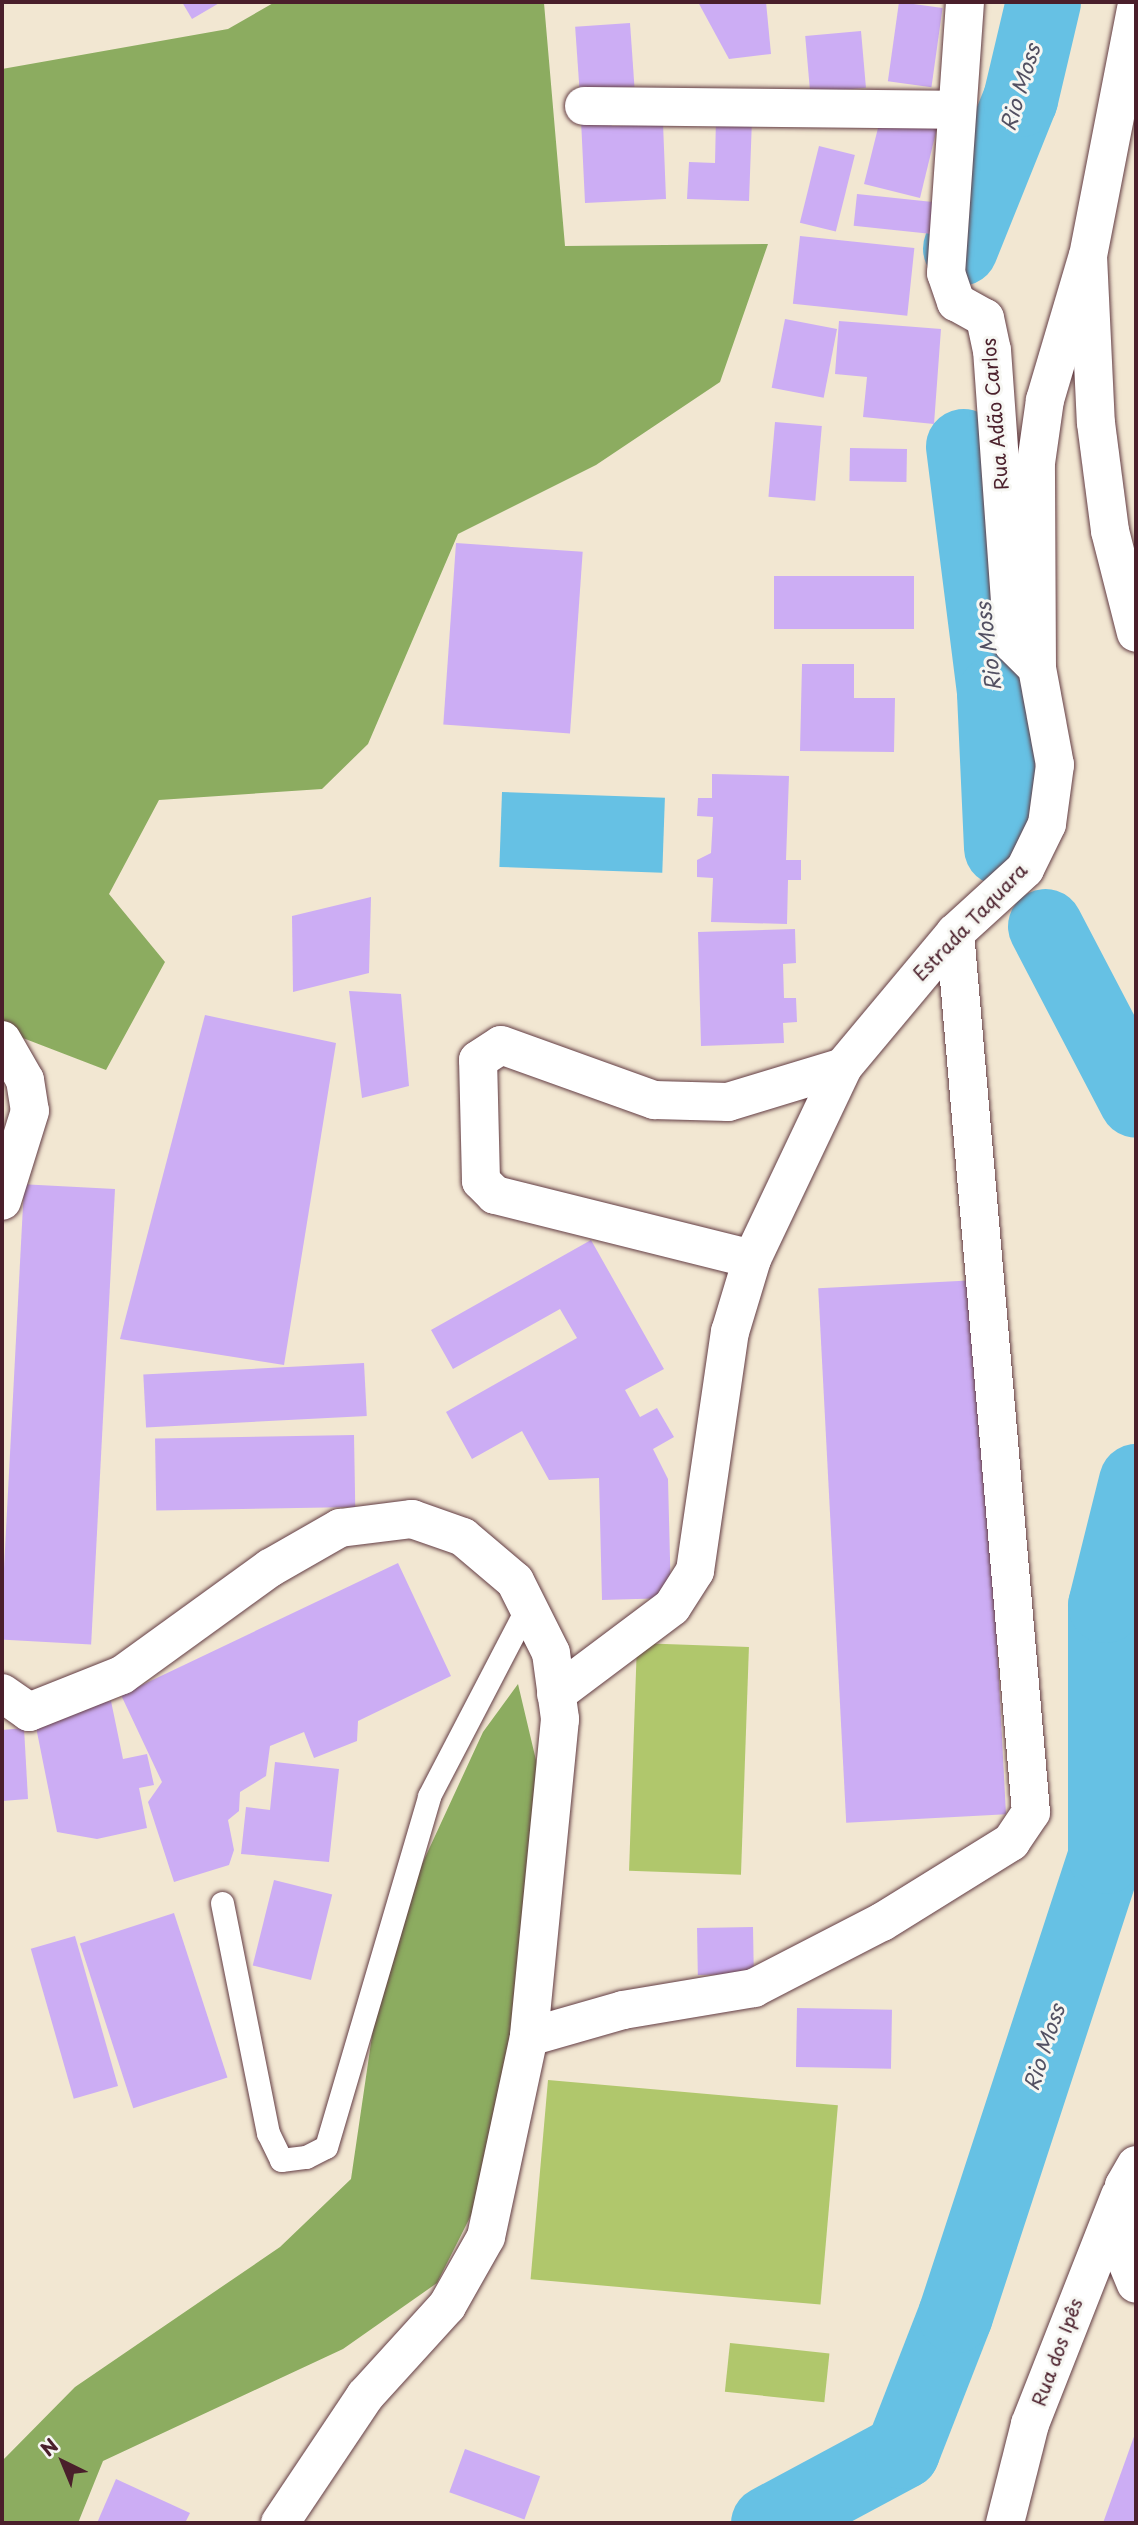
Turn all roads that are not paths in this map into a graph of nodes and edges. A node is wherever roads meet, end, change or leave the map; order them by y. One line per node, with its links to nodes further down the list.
1 (965, 2): 4 (street, Rua Adão Carlos)
2 (1136, 9): 5 (street)
3 (584, 106): 4 (street)
4 (955, 110): 7 (street, Rua Adão Carlos)
5 (1088, 256): 6 (street); 7 (street, Estrada Taquara)
6 (1136, 633)
7 (1037, 668): 8 (street, Estrada Taquara)
8 (955, 933): 10 (street, Estrada Taquara); 17 (street)
9 (2, 1040): 11 (street)
10 (843, 1066): 12 (street, Estrada Taquara); 12 (street)
11 (2, 1201)
12 (752, 1259): 15 (street, Estrada Taquara)
13 (528, 1606): 14 (street); 15 (street); 16 (lane)
14 (2, 1693)
15 (556, 1694): 17 (street)
16 (222, 1903)
17 (529, 2038): 20 (street)
18 (1130, 2176): 19 (street); 21 (street, Rua dos Ipês)
19 (1136, 2284)
20 (280, 2523)
21 (1005, 2523)

